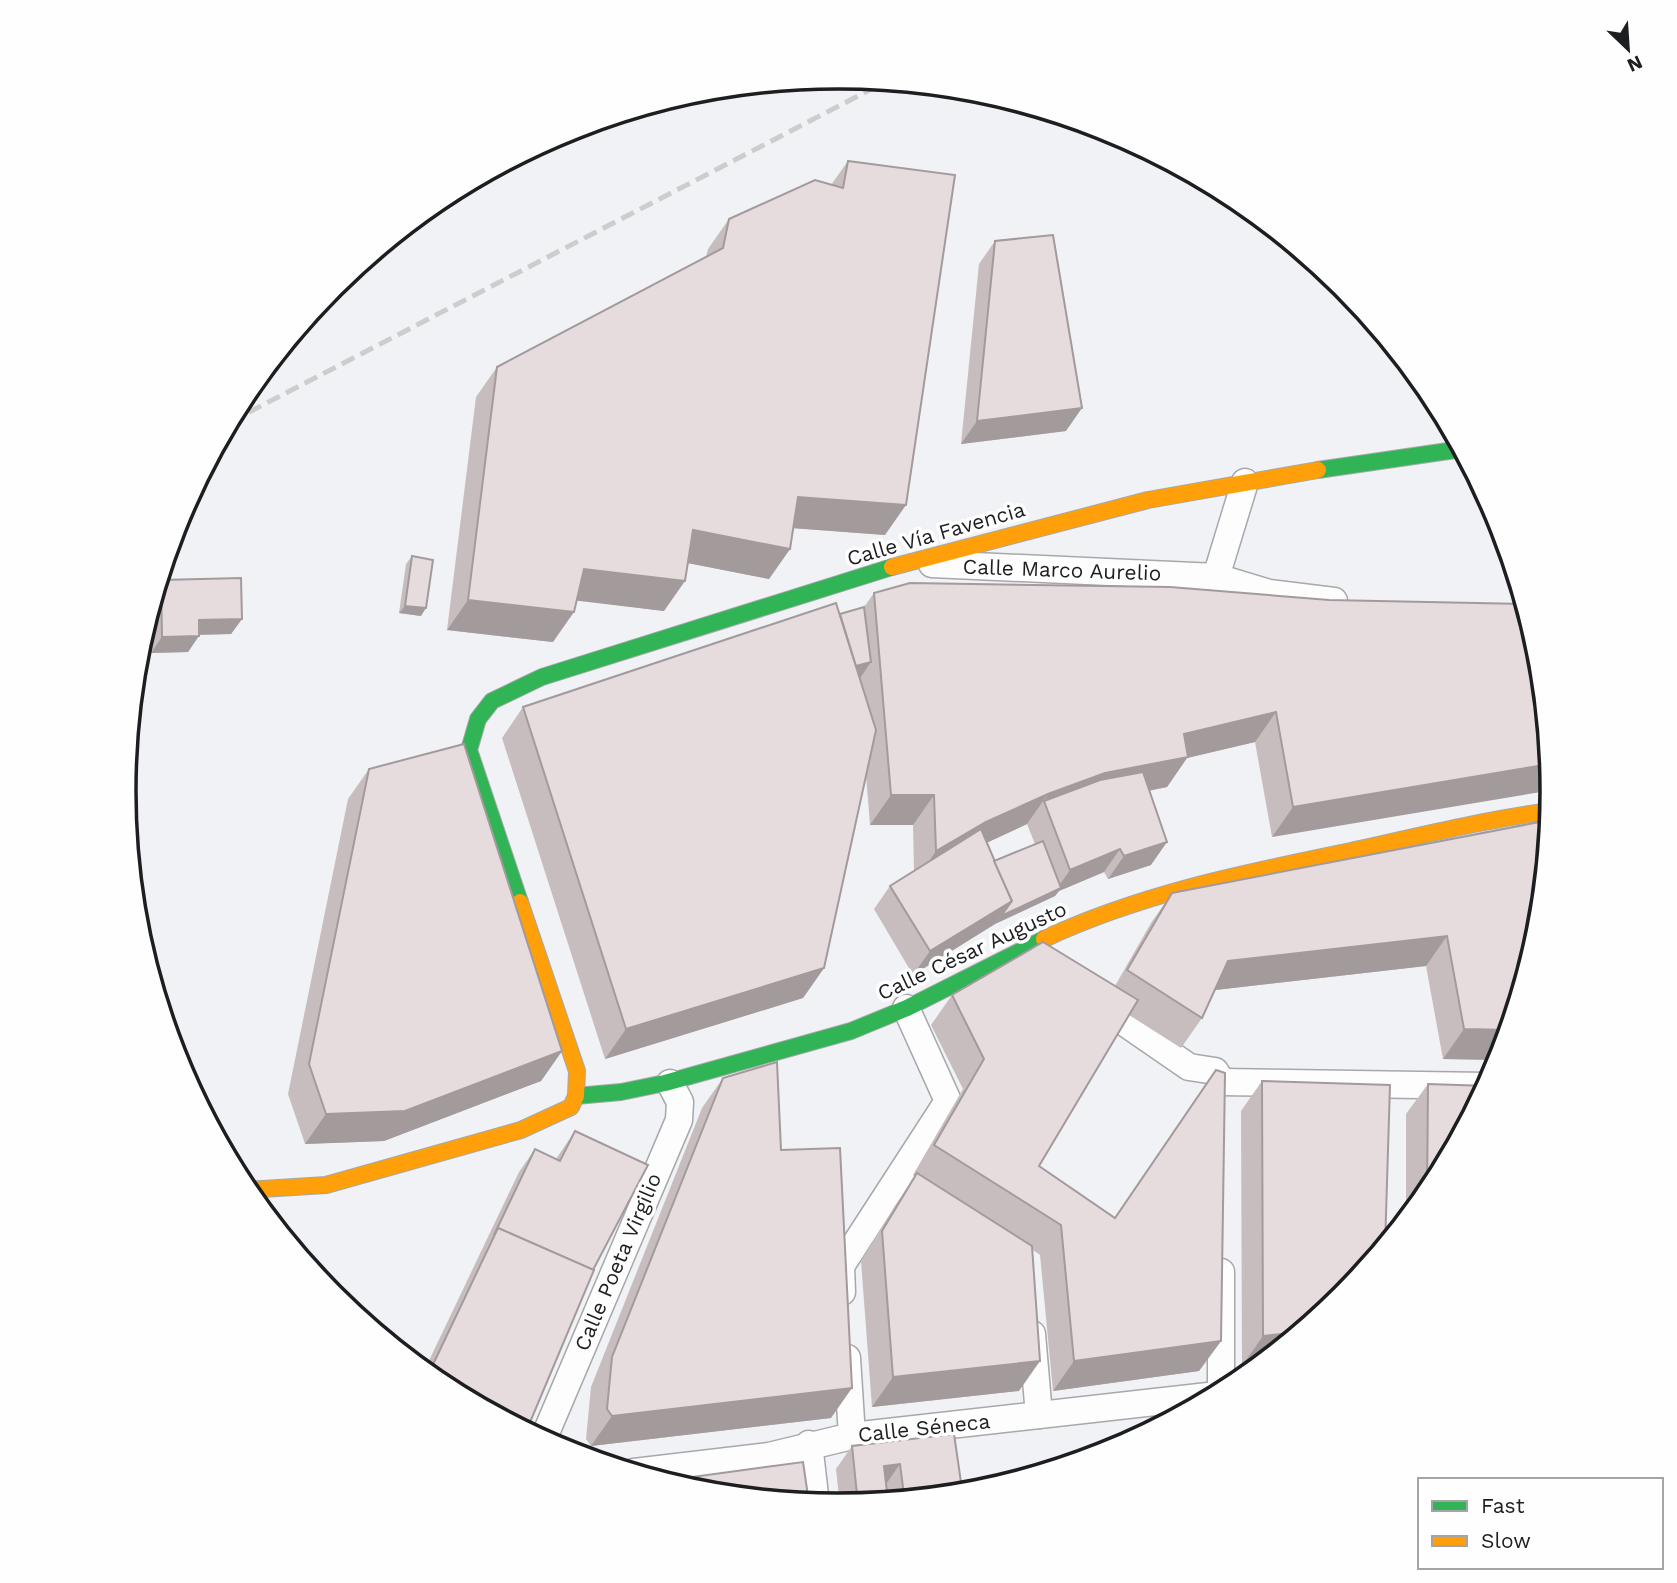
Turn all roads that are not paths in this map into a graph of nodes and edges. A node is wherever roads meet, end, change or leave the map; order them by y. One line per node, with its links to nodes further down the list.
1 (1452, 450): 2 (main road, Calle Vía Favencia)
2 (1245, 482): 3 (main road, Calle Vía Favencia); 4 (street)
3 (908, 563): 4 (street, Calle Marco Aurelio); 14 (main road, Calle Vía Favencia)
4 (1216, 577): 5 (street, Calle Marco Aurelio)
5 (1357, 601)
6 (1540, 812): 7 (main road, Calle César Augusto)
7 (1019, 948): 8 (street); 10 (main road, Calle César Augusto)
8 (1043, 967)
9 (1077, 990): 11 (street)
10 (906, 1008): 12 (main road, Calle César Augusto); 23 (street)
11 (1222, 1082): 13 (street); 15 (street)
12 (670, 1083): 14 (main road, Calle César Augusto); 22 (street, Calle Poeta Virgilio)
13 (1475, 1087)
14 (576, 1096): 16 (main road)
15 (1222, 1109)
16 (260, 1189)
17 (1221, 1247): 19 (street)
18 (1029, 1306): 21 (street)
19 (1219, 1381)
20 (1195, 1397): 21 (street, Calle Séneca)
21 (1039, 1415): 23 (street, Calle Séneca)
22 (547, 1430)
23 (852, 1436): 24 (street, Calle Séneca)
24 (809, 1444): 25 (street, Calle Séneca); 26 (street)
25 (655, 1469)
26 (815, 1493)

